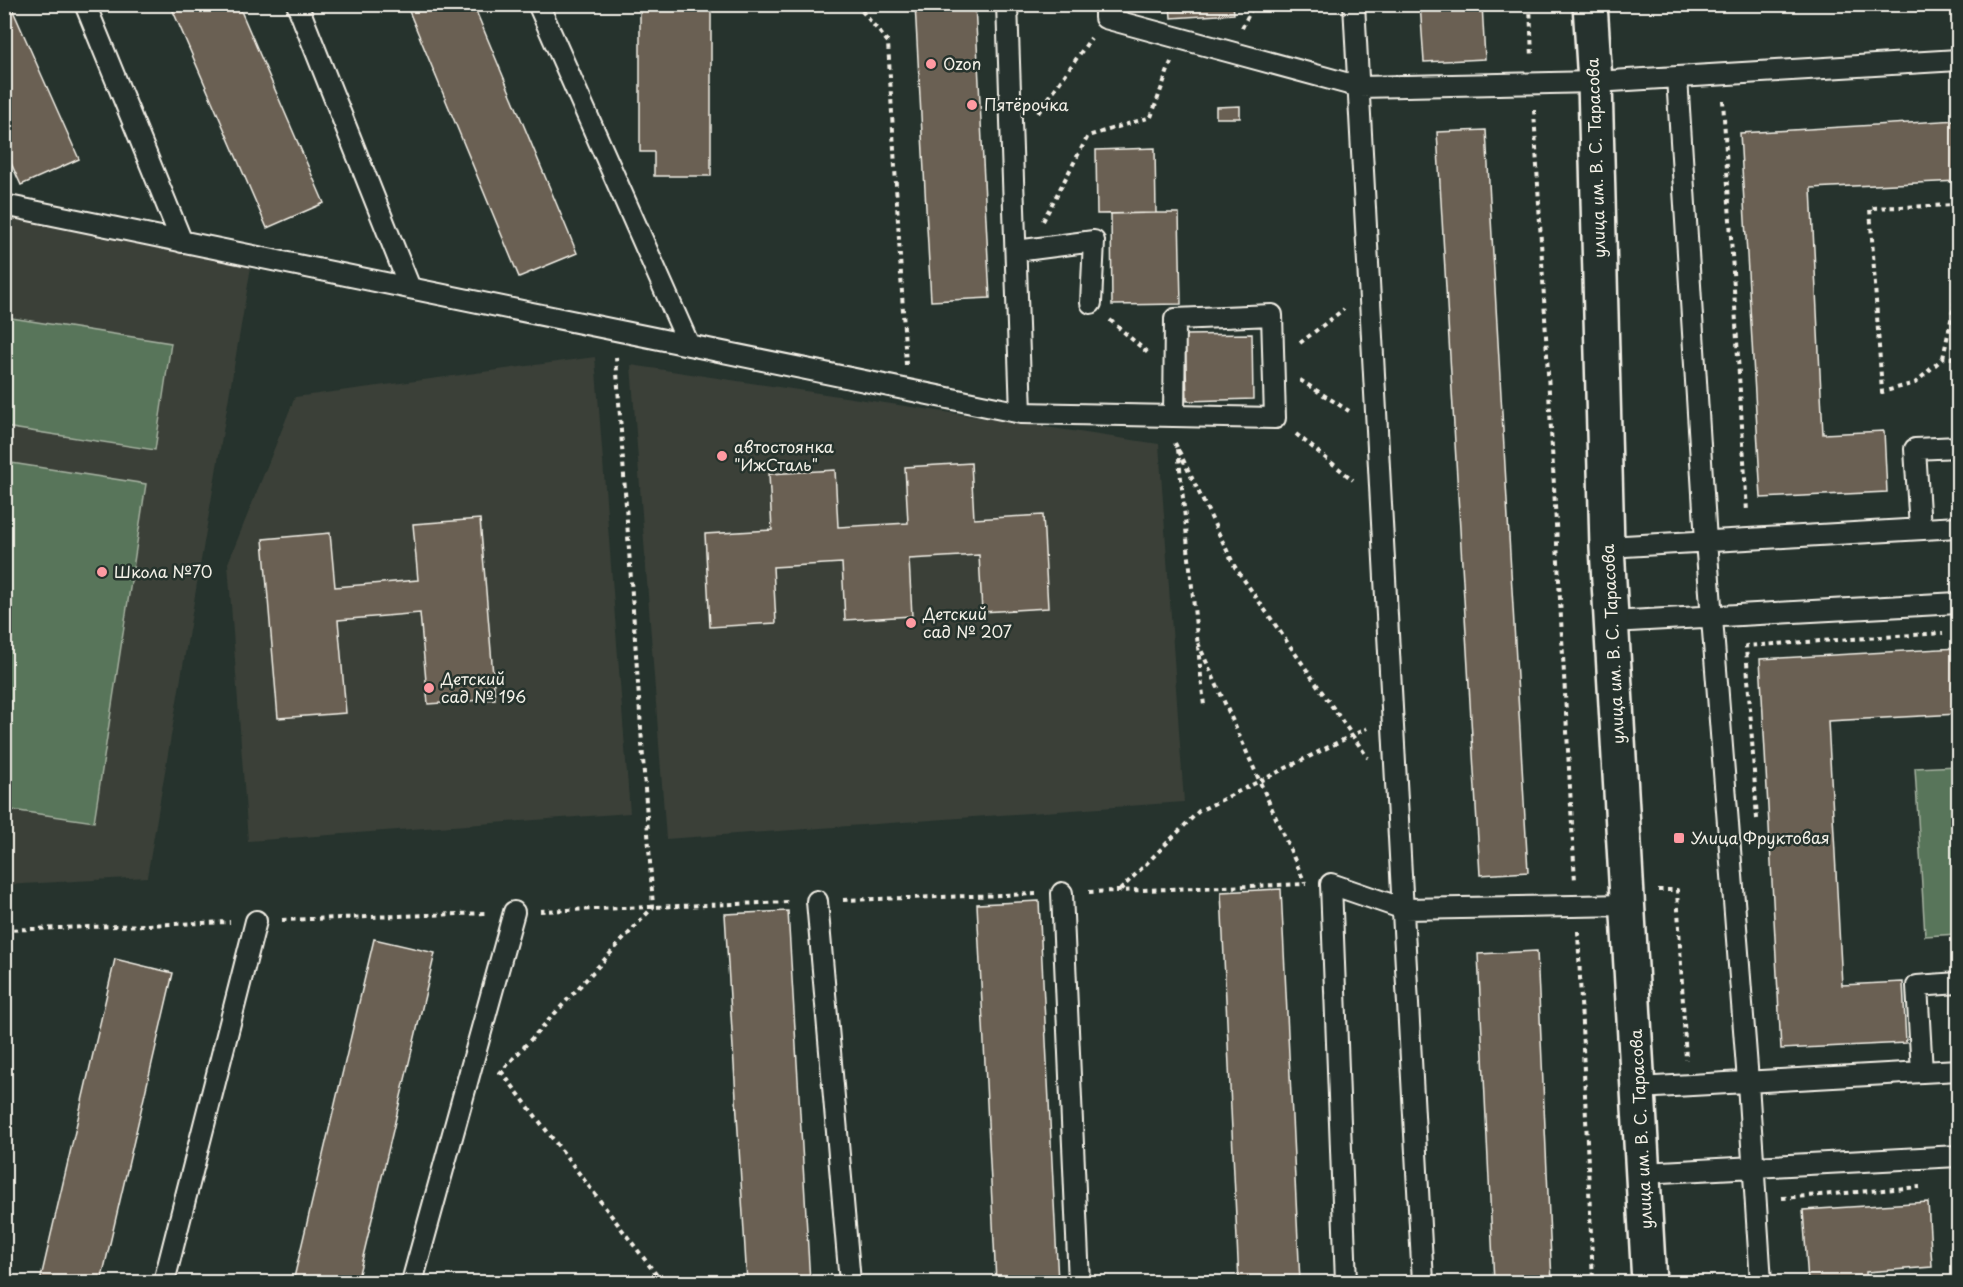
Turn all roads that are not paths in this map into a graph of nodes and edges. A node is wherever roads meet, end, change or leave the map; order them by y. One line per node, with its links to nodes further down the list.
1 (85, 4): 13 (lane)
2 (297, 4): 15 (lane)
3 (538, 4): 17 (lane)
4 (1007, 4): 14 (lane)
5 (1354, 4): 11 (lane)
6 (1590, 4): 10 (main road, улица им. В. С. Тарасова)
7 (1105, 11): 11 (lane)
8 (1959, 60): 9 (lane)
9 (1677, 77): 10 (lane); 23 (lane)
10 (1594, 82): 11 (lane); 24 (main road, улица им. В. С. Тарасова)
11 (1360, 87): 31 (lane)
12 (4, 205): 13 (lane)
13 (182, 242): 15 (lane)
14 (1016, 251): 16 (lane); 18 (lane)
15 (410, 288): 17 (lane)
16 (1091, 303)
17 (688, 345): 18 (lane)
18 (1021, 412): 19 (lane)
19 (1168, 416): 19 (lane)
20 (1959, 447): 22 (lane)
21 (1959, 526): 22 (lane)
22 (1920, 529): 23 (lane)
23 (1706, 541): 24 (lane); 26 (lane)
24 (1607, 547): 27 (main road, улица им. В. С. Тарасова)
25 (1959, 603): 26 (lane)
26 (1712, 616): 27 (lane); 37 (lane)
27 (1611, 622): 30 (main road, улица им. В. С. Тарасова)
28 (1062, 893): 45 (lane)
29 (817, 901): 44 (lane)
30 (1628, 905): 31 (lane); 38 (main road, улица им. В. С. Тарасова)
31 (1404, 909): 46 (lane); 47 (lane)
32 (514, 912): 43 (lane)
33 (256, 921): 42 (lane)
34 (1959, 983): 36 (lane)
35 (1959, 1070): 36 (lane)
36 (1922, 1072): 37 (lane)
37 (1748, 1082): 38 (lane); 40 (lane)
38 (1638, 1088): 41 (main road, улица им. В. С. Тарасова)
39 (1959, 1156): 40 (lane)
40 (1752, 1167): 41 (lane); 49 (lane)
41 (1643, 1173): 48 (main road, улица им. В. С. Тарасова)
42 (164, 1282)
43 (412, 1282)
44 (850, 1282)
45 (1079, 1282)
46 (1346, 1282)
47 (1423, 1282)
48 (1649, 1282)
49 (1761, 1282)

